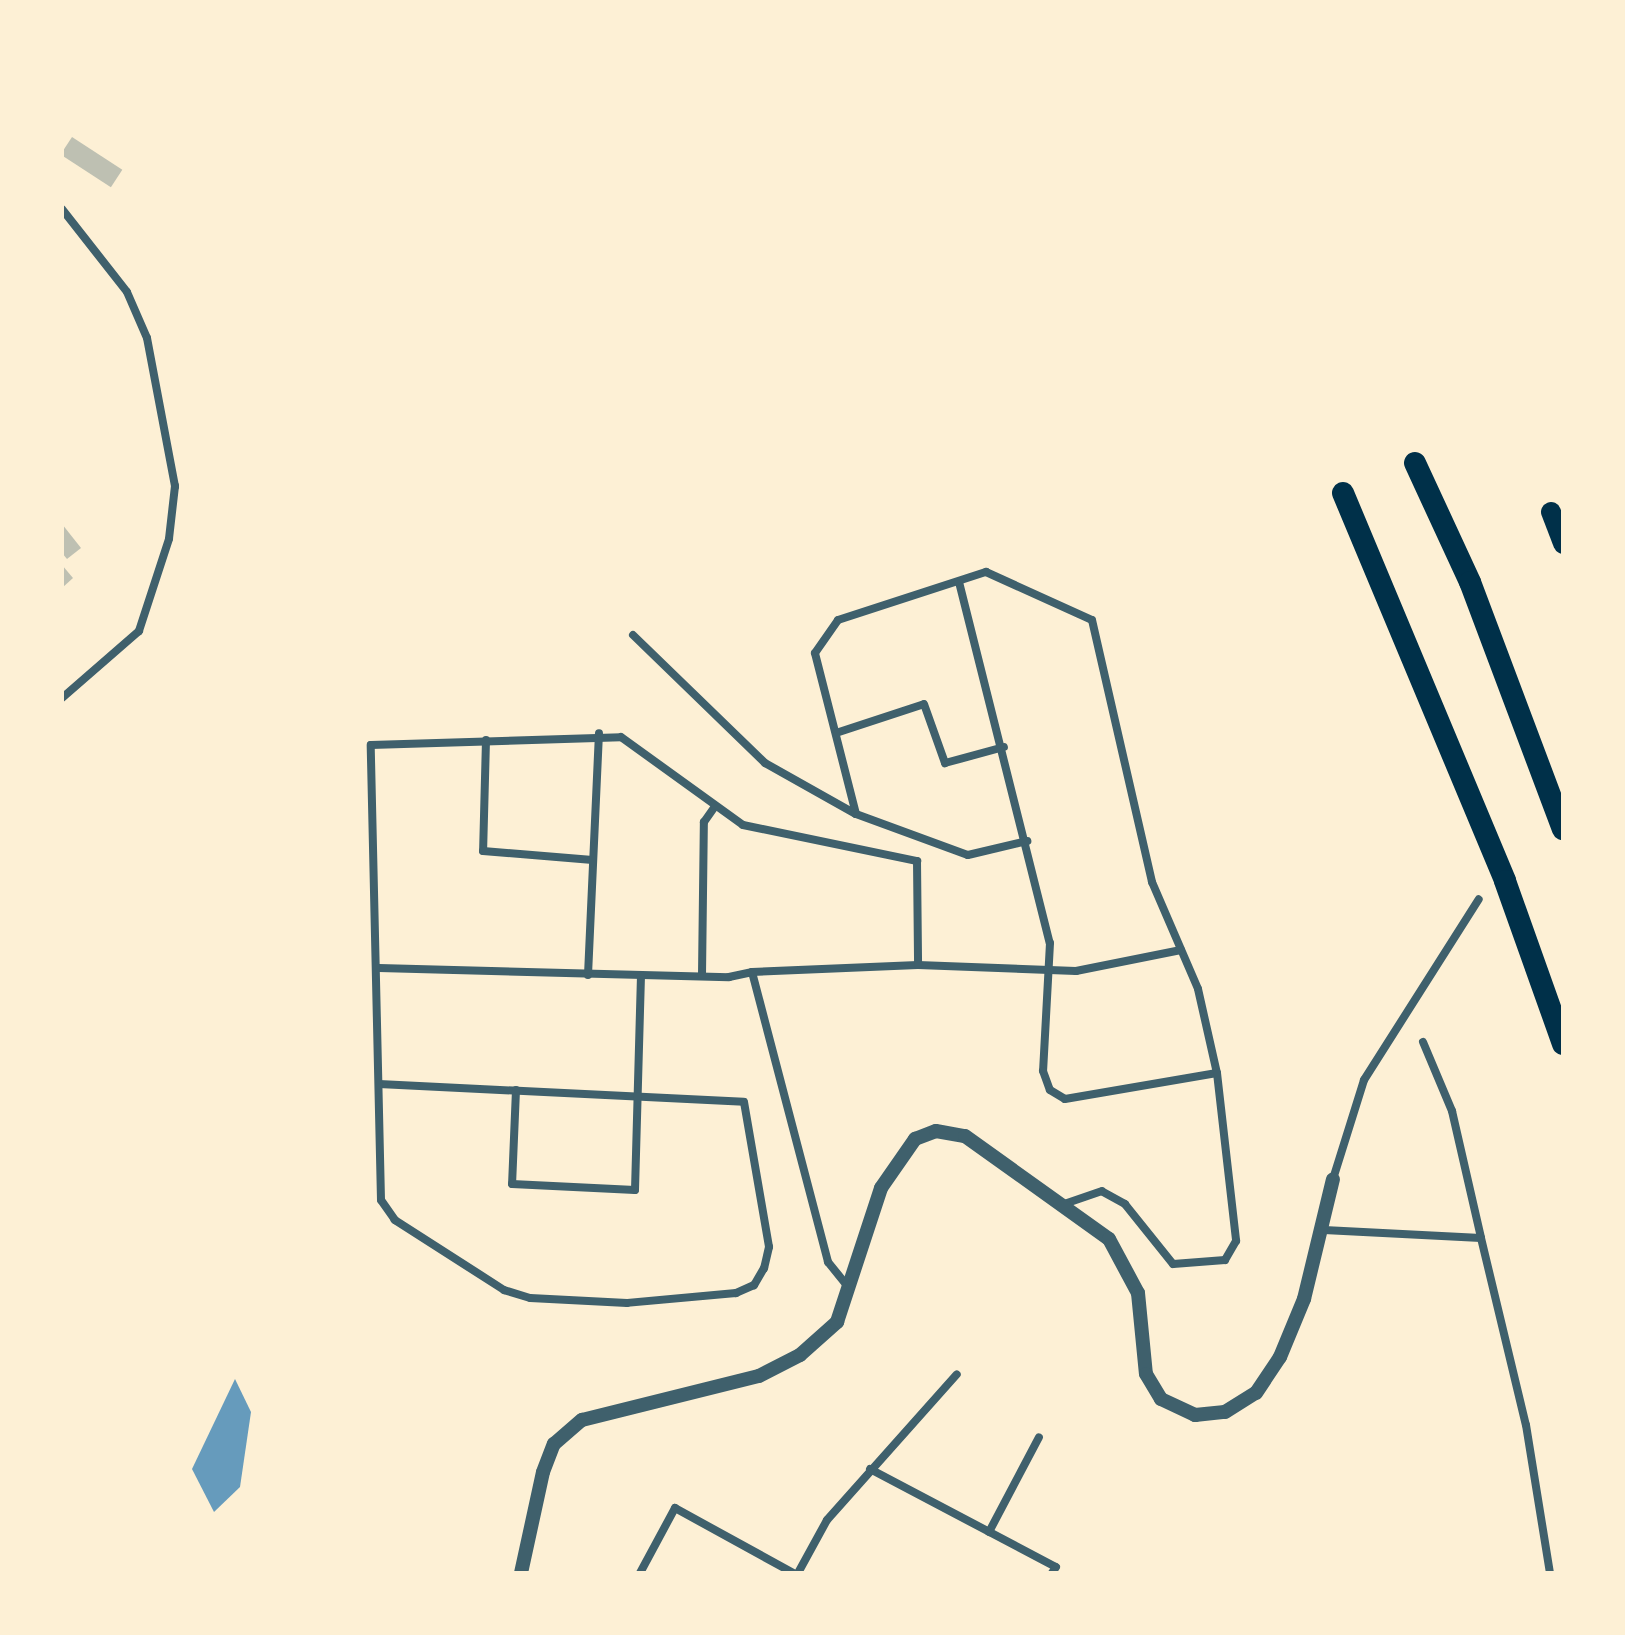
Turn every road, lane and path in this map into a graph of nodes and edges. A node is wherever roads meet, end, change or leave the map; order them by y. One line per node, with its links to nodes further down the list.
1 (62, 209): 8 (street)
2 (1415, 463): 15 (highway)
3 (1343, 493): 28 (highway)
4 (1551, 512): 5 (highway)
5 (1563, 544)
6 (959, 582): 9 (street); 12 (street); 19 (street)
7 (633, 635): 14 (street)
8 (62, 698)
9 (839, 732): 12 (street); 14 (street)
10 (599, 733): 11 (street); 13 (street); 17 (street)
11 (486, 740): 17 (street); 21 (street)
12 (1004, 747): 16 (street)
13 (715, 806): 20 (street); 26 (street)
14 (856, 814): 16 (street)
15 (1563, 829)
16 (1027, 841): 22 (street)
17 (593, 860): 24 (street)
18 (1479, 899): 33 (street)
19 (1181, 950): 22 (street); 29 (street)
20 (918, 965): 22 (street); 23 (street)
21 (379, 968): 24 (street); 30 (street)
22 (1048, 968): 29 (street)
23 (752, 972): 26 (street); 37 (street)
24 (588, 975): 25 (street)
25 (641, 975): 26 (street); 32 (street)
26 (702, 975)
27 (1423, 1042): 36 (street)
28 (1563, 1044)
29 (1217, 1073): 34 (street)
30 (379, 1084): 31 (street); 32 (street)
31 (516, 1090): 32 (street); 32 (street)
32 (639, 1096)
33 (1333, 1179): 35 (street)
34 (1064, 1204): 35 (street); 37 (street)
35 (1324, 1230): 36 (street)
36 (1481, 1238): 46 (street)
37 (853, 1291): 42 (street)
38 (957, 1374): 40 (street)
39 (1039, 1437): 41 (street)
40 (870, 1469): 41 (street); 44 (street)
41 (989, 1532): 45 (street)
42 (521, 1573)
43 (640, 1573): 44 (street)
44 (796, 1573)
45 (1052, 1573)
46 (1550, 1573)

